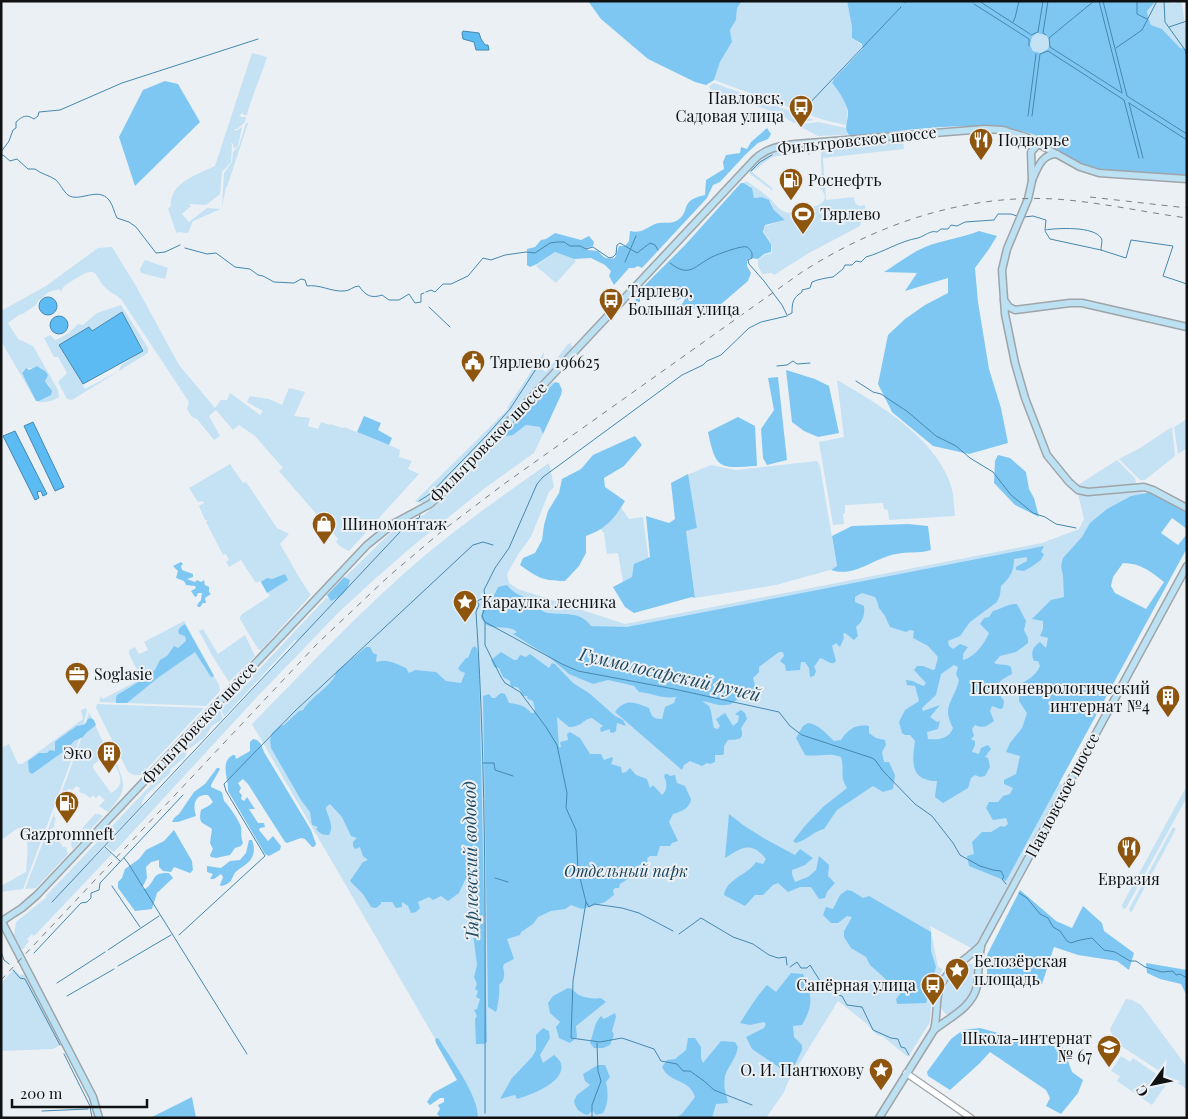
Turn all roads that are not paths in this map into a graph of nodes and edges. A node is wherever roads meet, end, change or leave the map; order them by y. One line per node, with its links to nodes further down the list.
1 (1026, 137): 2 (main road, Фильтровское шоссе); 3 (main road); 14 (main road, Фильтровское шоссе)
2 (1041, 144): 3 (main road); 4 (main road, Фильтровское шоссе); 5 (main road)
3 (1031, 152): 7 (main road)
4 (1058, 154): 5 (main road); 6 (main road, Фильтровское шоссе)
5 (1043, 159): 7 (main road)
6 (1187, 179)
7 (1032, 181): 8 (main road)
8 (1004, 299): 9 (main road); 10 (main road)
9 (1015, 310): 10 (main road); 11 (main road)
10 (1005, 314): 12 (main road)
11 (1187, 327)
12 (1187, 508)
13 (1187, 566): 15 (main road, Павловское шоссе)
14 (2, 921): 22 (main road)
15 (981, 946): 16 (main road, Павловское шоссе); 17 (main road, Павловское шоссе)
16 (964, 960): 17 (main road); 18 (main road)
17 (978, 966): 19 (main road)
18 (937, 1008): 19 (main road); 20 (main road)
19 (953, 1016): 20 (main road)
20 (934, 1030): 21 (main road)
21 (906, 1073): 23 (main road); 24 (street)
22 (99, 1118)
23 (879, 1118)
24 (971, 1118)

